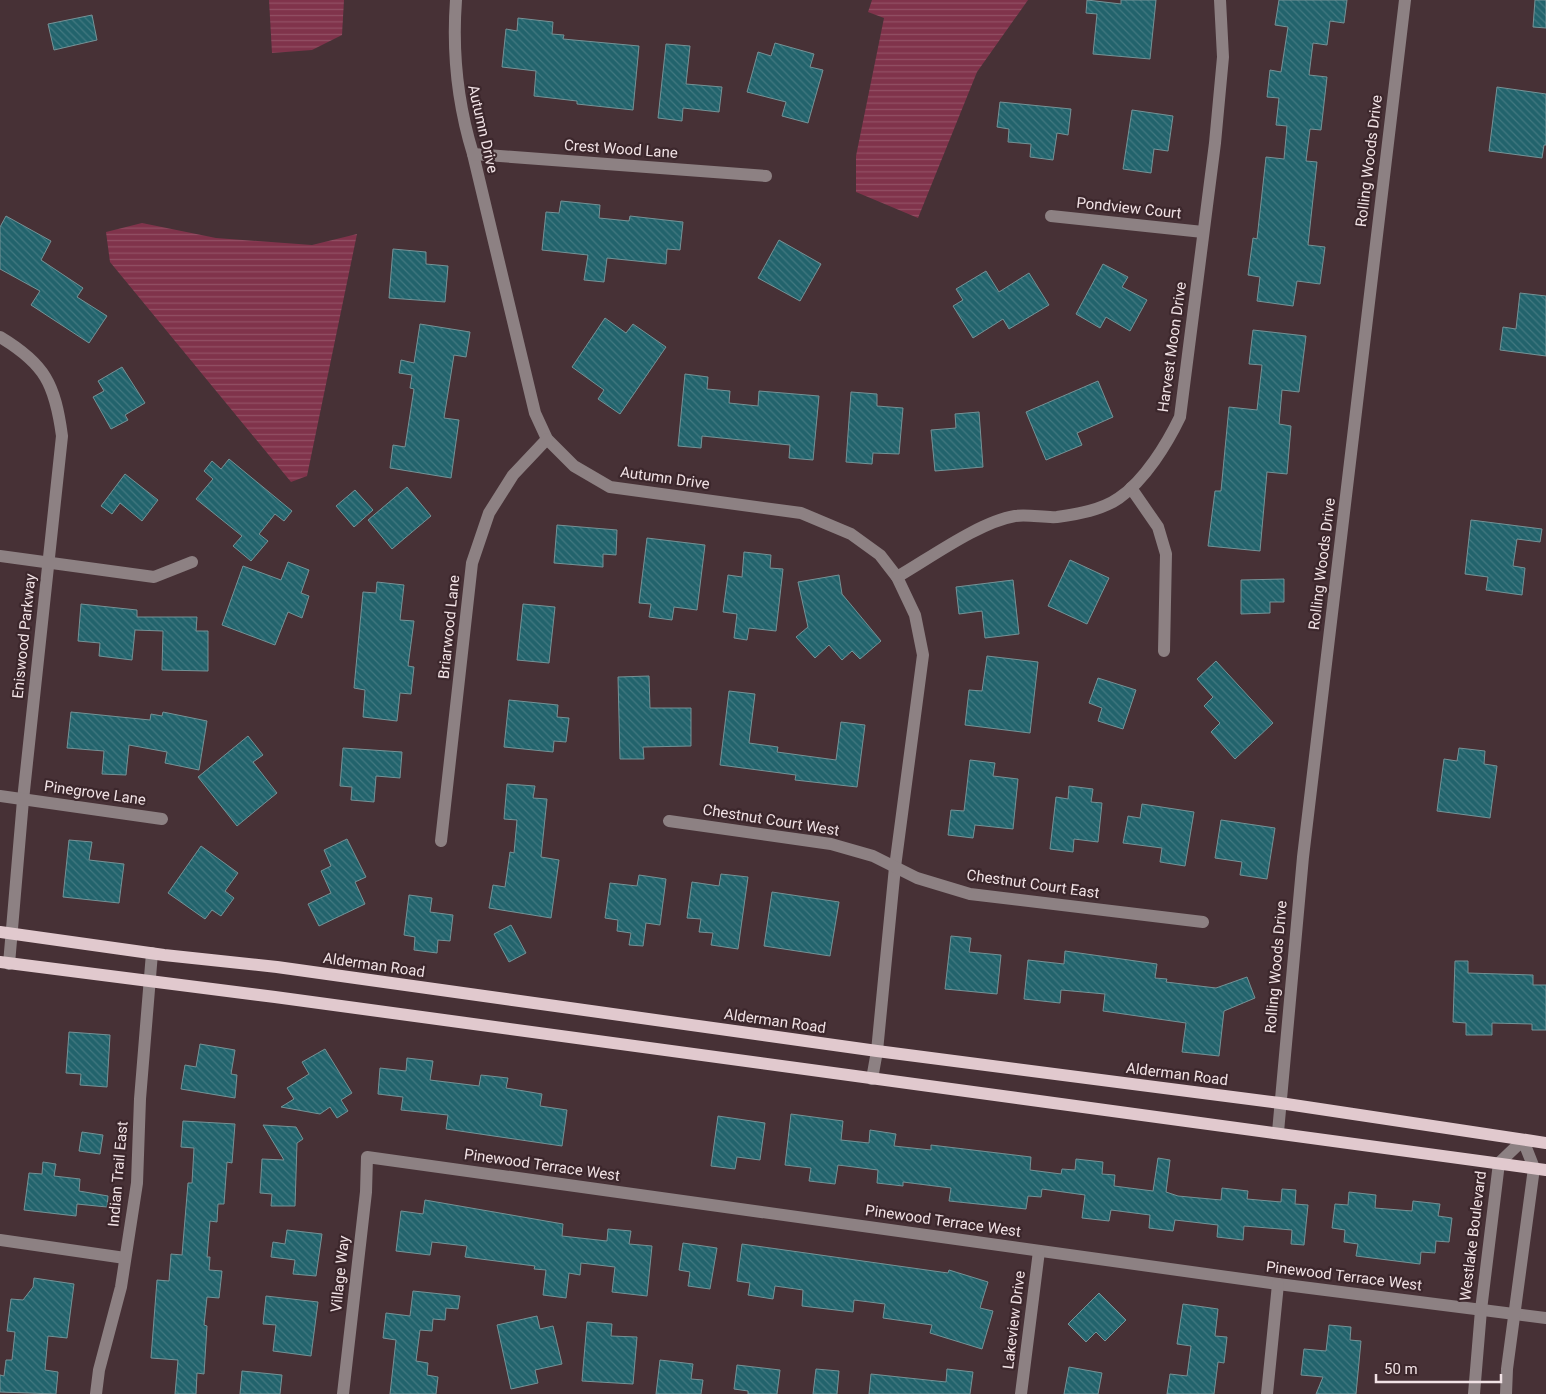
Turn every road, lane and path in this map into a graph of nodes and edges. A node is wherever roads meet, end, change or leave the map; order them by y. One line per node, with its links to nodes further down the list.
1 (456, 0): 4 (street, Autumn Drive)
2 (1220, 0): 7 (street, Harvest Moon Drive)
3 (1405, 0): 30 (street, Rolling Woods Drive)
4 (473, 154): 5 (street, Crest Wood Lane); 9 (street, Autumn Drive)
5 (766, 176)
6 (1050, 216): 7 (street, Pondview Court)
7 (1203, 232): 10 (street, Harvest Moon Drive)
8 (0, 337): 12 (street, Eniswood Parkway)
9 (547, 439): 14 (street, Autumn Drive); 20 (street, Briarwood Lane)
10 (1131, 488): 14 (street, Harvest Moon Drive); 15 (street)
11 (0, 556): 12 (street)
12 (48, 562): 13 (street); 17 (street, Eniswood Parkway)
13 (192, 562)
14 (897, 577): 21 (street, Autumn Drive)
15 (1164, 650)
16 (0, 796): 17 (street, Pinegrove Lane)
17 (23, 800): 18 (street, Pinegrove Lane); 24 (street, Eniswood Parkway)
18 (162, 819)
19 (669, 821): 21 (street, Chestnut Court West)
20 (441, 841)
21 (895, 867): 22 (street, Chestnut Court East); 28 (street)
22 (1203, 922)
23 (0, 932): 24 (main road, Alderman Road)
24 (13, 934): 25 (main road, Alderman Road); 26 (street, Eniswood Parkway)
25 (152, 953): 27 (street, Indian Trail East); 28 (main road, Alderman Road)
26 (5, 963): 27 (main road)
27 (149, 982): 29 (main road); 39 (street, Indian Trail East)
28 (877, 1051): 29 (street); 30 (main road, Alderman Road)
29 (872, 1079): 31 (main road)
30 (1280, 1103): 31 (street, Rolling Woods Drive); 32 (main road, Alderman Road)
31 (1278, 1132): 35 (main road)
32 (1523, 1140): 33 (main road, Alderman Road); 35 (street, Westlake Boulevard); 36 (street)
33 (1546, 1143)
34 (367, 1157): 38 (street, Pinewood Terrace West); 45 (street, Village Way)
35 (1499, 1163): 36 (main road); 41 (street, Westlake Boulevard)
36 (1540, 1169): 42 (street)
37 (0, 1240): 39 (street)
38 (1039, 1251): 40 (street, Pinewood Terrace West); 46 (street, Lakeview Drive)
39 (125, 1258): 44 (street, Indian Trail East)
40 (1278, 1284): 41 (street, Pinewood Terrace West); 47 (street)
41 (1481, 1310): 42 (street, Pinewood Terrace West); 48 (street, Westlake Boulevard)
42 (1514, 1314): 43 (street, Pinewood Terrace West); 49 (street)
43 (1546, 1318)
44 (96, 1394)
45 (343, 1394)
46 (1021, 1394)
47 (1267, 1394)
48 (1474, 1394)
49 (1506, 1394)

